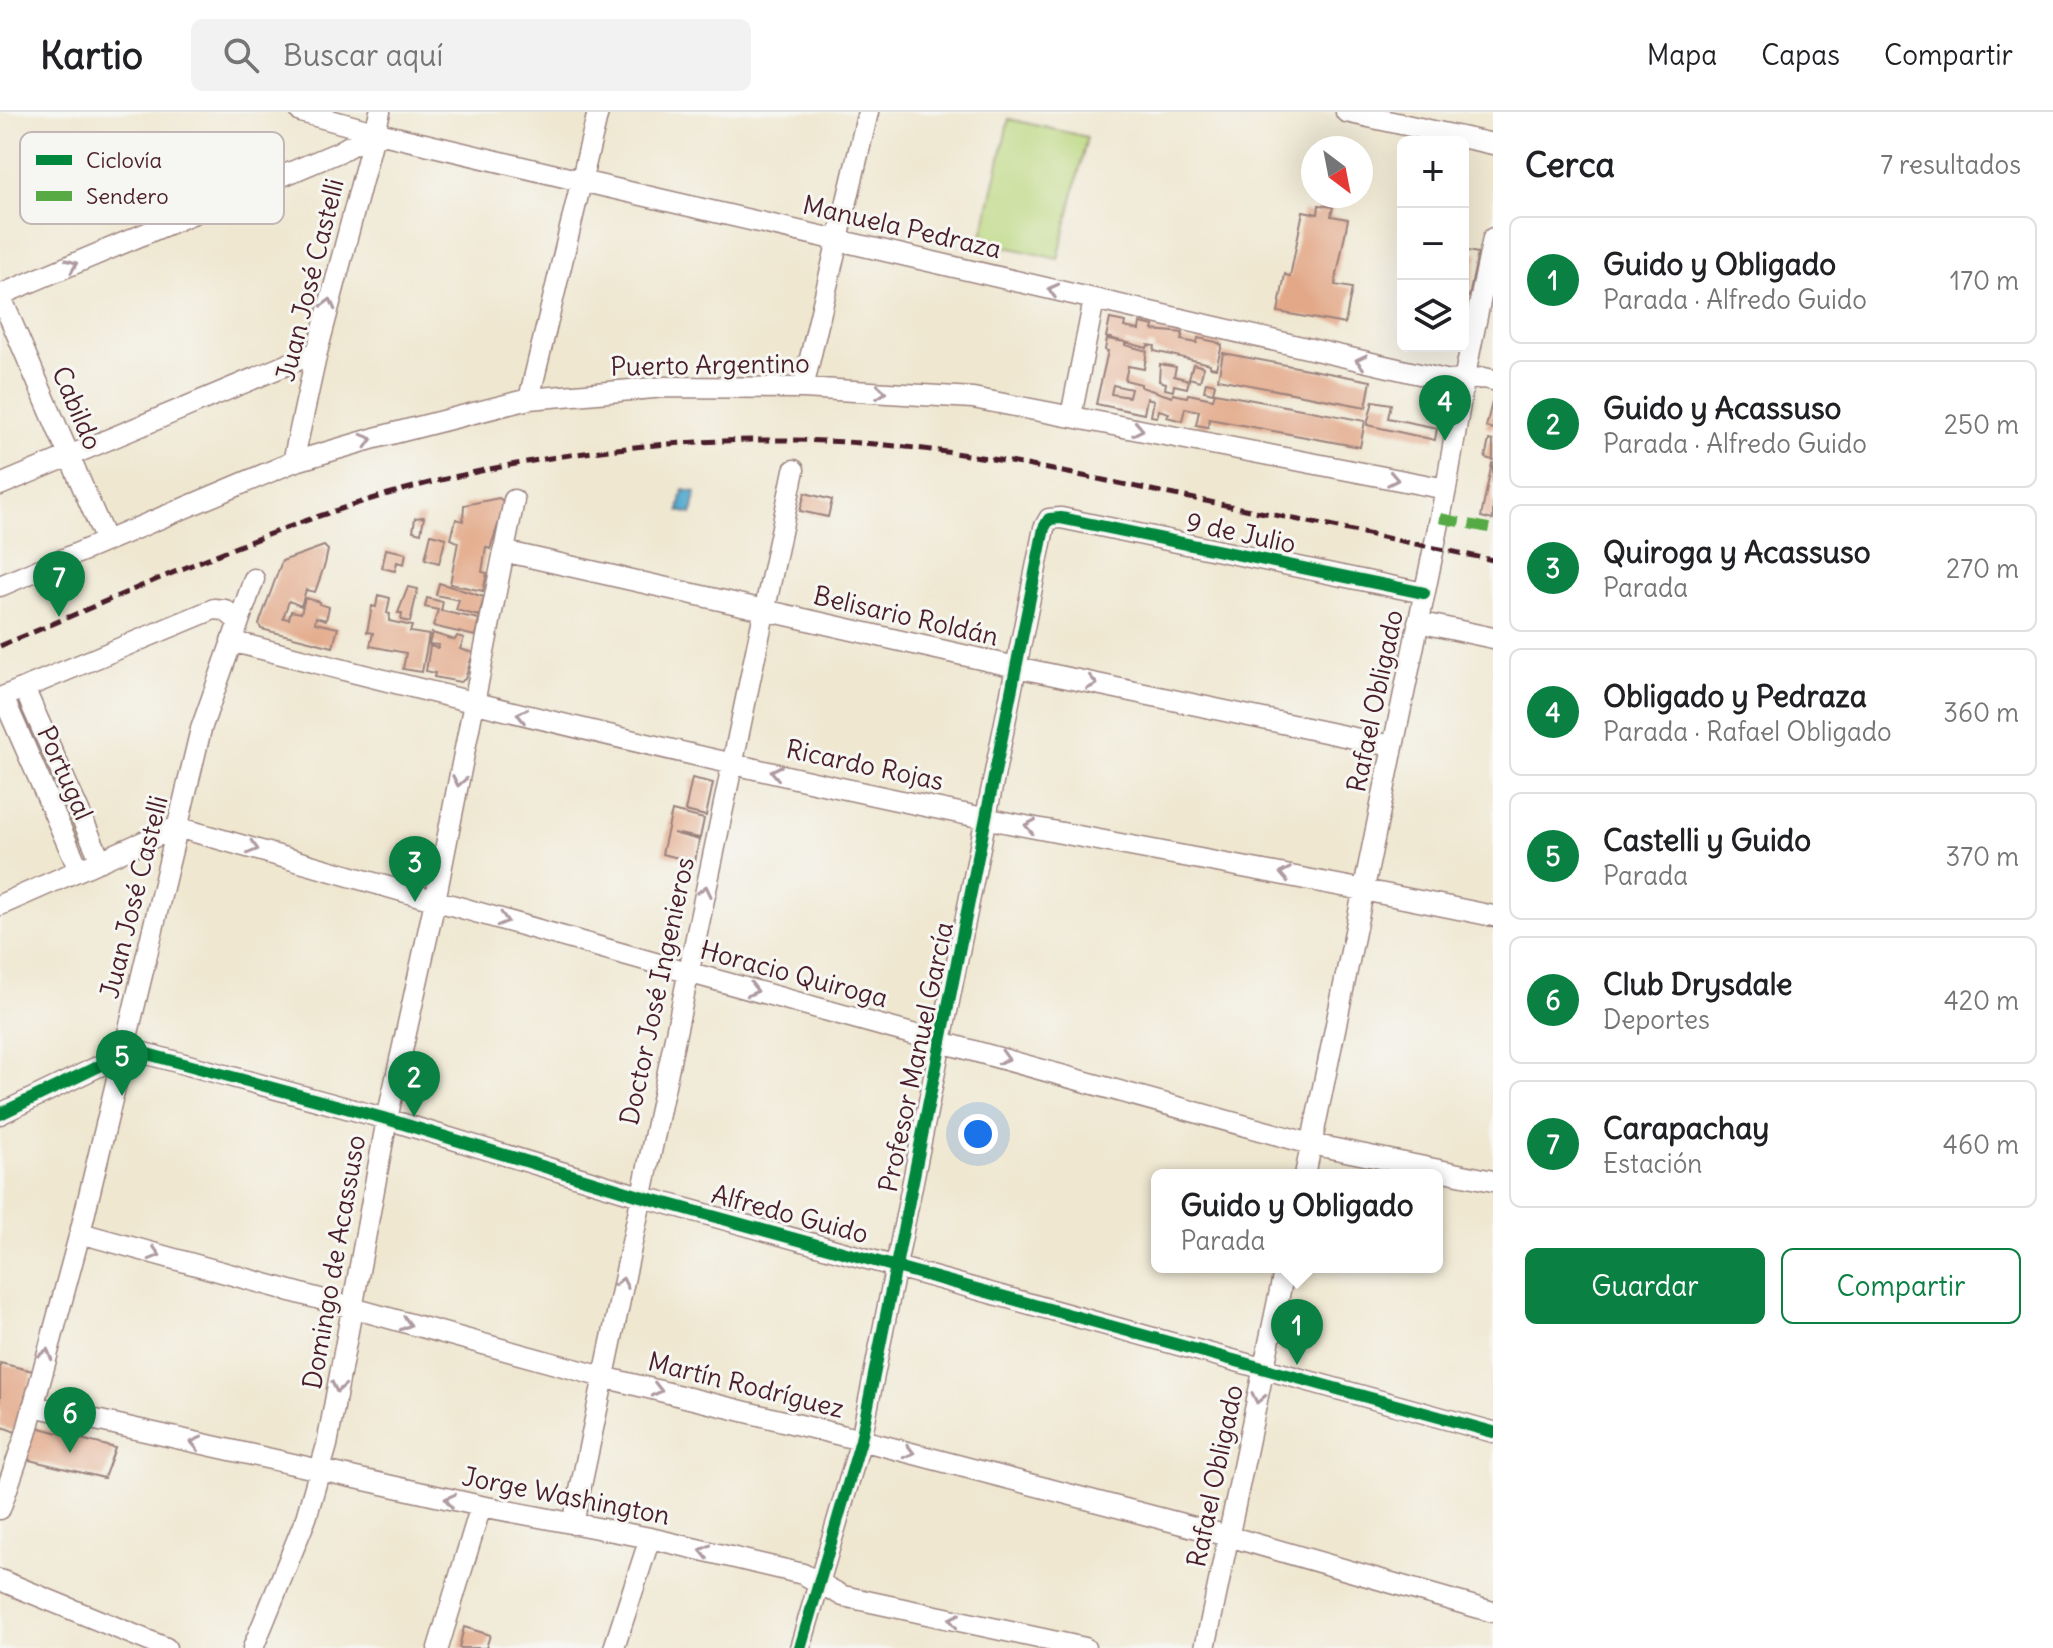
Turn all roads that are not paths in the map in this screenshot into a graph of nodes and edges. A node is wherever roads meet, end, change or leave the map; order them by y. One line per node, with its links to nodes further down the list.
1 (301, 112): 5 (street, Manuela Pedraza)
2 (598, 112): 8 (street)
3 (868, 112): 10 (street)
4 (1346, 112): 6 (street)
5 (377, 122): 7 (street, one-way to 5); 8 (street, Manuela Pedraza); 14 (street, Juan José Castelli, one-way to 5)
6 (1493, 144)
7 (284, 175)
8 (581, 181): 10 (street, Manuela Pedraza); 18 (street)
9 (168, 224): 12 (street, one-way to 9)
10 (839, 238): 13 (street, Manuela Pedraza, one-way to 10); 17 (street)
11 (1493, 238): 15 (street, Rafael Obligado)
12 (0, 295): 20 (street, Cabildo)
13 (1094, 300): 15 (street, Manuela Pedraza, one-way to 13); 19 (street)
14 (317, 352): 20 (street); 21 (street, Juan José Castelli)
15 (1464, 380): 16 (street, Manuela Pedraza); 24 (street, Rafael Obligado)
16 (1493, 380)
17 (803, 388): 18 (street, Puerto Argentino); 19 (street, Puerto Argentino, one-way to 19)
18 (529, 399): 21 (street, Puerto Argentino, one-way to 18)
19 (1071, 416): 24 (street, Puerto Argentino, one-way to 24)
20 (69, 456): 23 (street); 27 (street, Cabildo)
21 (293, 462): 27 (street, Puerto Argentino)
22 (794, 470): 32 (street, Doctor José Ingenieros)
23 (0, 485)
24 (1446, 489): 31 (street, Rafael Obligado)
25 (514, 500): 28 (street, Domingo de Acassuso)
26 (1049, 519): 31 (street, 9 de Julio); 37 (street, Profesor Manuel García)
27 (106, 541): 30 (street, Puerto Argentino)
28 (503, 551): 32 (street, Belisario Roldán); 40 (street, Domingo de Acassuso)
29 (254, 579): 33 (street, Juan José Castelli)
30 (0, 586)
31 (1424, 593): 34 (street, Rafael Obligado)
32 (763, 610): 37 (street, Belisario Roldán); 42 (street, Doctor José Ingenieros)
33 (238, 621): 36 (street, Juan José Castelli); 38 (street)
34 (1418, 622): 35 (street); 41 (street, Rafael Obligado)
35 (1493, 638)
36 (231, 641): 40 (street, Ricardo Rojas); 44 (street, Juan José Castelli)
37 (1016, 667): 41 (street, Belisario Roldán, one-way to 41); 43 (street, Profesor Manuel García)
38 (24, 688): 39 (street); 45 (street, Portugal)
39 (1, 698): 46 (street, Portugal)
40 (474, 704): 42 (street, Ricardo Rojas, one-way to 40); 48 (street, Domingo de Acassuso, one-way to 48)
41 (1392, 746): 47 (street, Rafael Obligado)
42 (732, 762): 43 (street, Ricardo Rojas, one-way to 42); 51 (street, Doctor José Ingenieros, one-way to 42)
43 (987, 818): 47 (street, Ricardo Rojas, one-way to 43); 52 (street, Profesor Manuel García)
44 (177, 827): 45 (street); 48 (street, Horacio Quiroga, one-way to 48); 53 (street, Juan José Castelli)
45 (101, 861): 46 (street)
46 (79, 870): 49 (street)
47 (1362, 889): 50 (street, Ricardo Rojas); 56 (street, Rafael Obligado)
48 (435, 901): 51 (street, Horacio Quiroga, one-way to 51); 55 (street, Domingo de Acassuso)
49 (0, 905)
50 (1493, 916)
51 (687, 972): 52 (street, Horacio Quiroga, one-way to 52); 61 (street, Doctor José Ingenieros)
52 (943, 1041): 56 (street, Horacio Quiroga, one-way to 56); 63 (street, Profesor Manuel García)
53 (122, 1055): 54 (street); 55 (street, Alfredo Guido); 62 (street, Juan José Castelli)
54 (1, 1110)
55 (387, 1119): 61 (street, Alfredo Guido); 65 (street, Domingo de Acassuso)
56 (1311, 1144): 57 (street, Rafael Obligado); 58 (street, Horacio Quiroga)
57 (1306, 1169)
58 (1434, 1169)
59 (1443, 1171): 60 (street, Horacio Quiroga)
60 (1493, 1181)
61 (640, 1196): 63 (street, Alfredo Guido); 67 (street, Doctor José Ingenieros, one-way to 61)
62 (80, 1233): 65 (street, Martín Rodríguez, one-way to 65); 68 (street, Juan José Castelli, one-way to 62)
63 (896, 1266): 66 (street, Alfredo Guido); 70 (street, Profesor Manuel García)
64 (1284, 1273): 66 (street, Rafael Obligado)
65 (353, 1310): 67 (street, Martín Rodríguez, one-way to 67); 71 (street, Domingo de Acassuso, one-way to 71)
66 (1264, 1367): 69 (street, Alfredo Guido); 75 (street, Rafael Obligado, one-way to 75)
67 (603, 1377): 70 (street, Martín Rodríguez, one-way to 70); 74 (street, Doctor José Ingenieros)
68 (33, 1406): 71 (street, Jorge Washington, one-way to 68); 73 (street, Juan José Castelli)
69 (1493, 1432)
70 (861, 1440): 75 (street, Martín Rodríguez, one-way to 75); 78 (street, Profesor Manuel García)
71 (320, 1471): 72 (street, Jorge Washington, one-way to 71); 81 (street, Domingo de Acassuso)
72 (481, 1506): 74 (street, Jorge Washington); 82 (street)
73 (0, 1509)
74 (573, 1524): 76 (street, Jorge Washington)
75 (1228, 1536): 79 (street, Martín Rodríguez); 86 (street, Rafael Obligado)
76 (650, 1538): 78 (street, Jorge Washington, one-way to 76); 83 (street)
77 (0, 1580): 80 (street)
78 (820, 1584): 84 (street, Profesor Manuel García); 85 (street, Jorge Washington, one-way to 78)
79 (1493, 1612)
80 (166, 1648)
81 (253, 1648)
82 (438, 1648)
83 (614, 1648)
84 (800, 1648)
85 (1085, 1648)
86 (1205, 1648)

